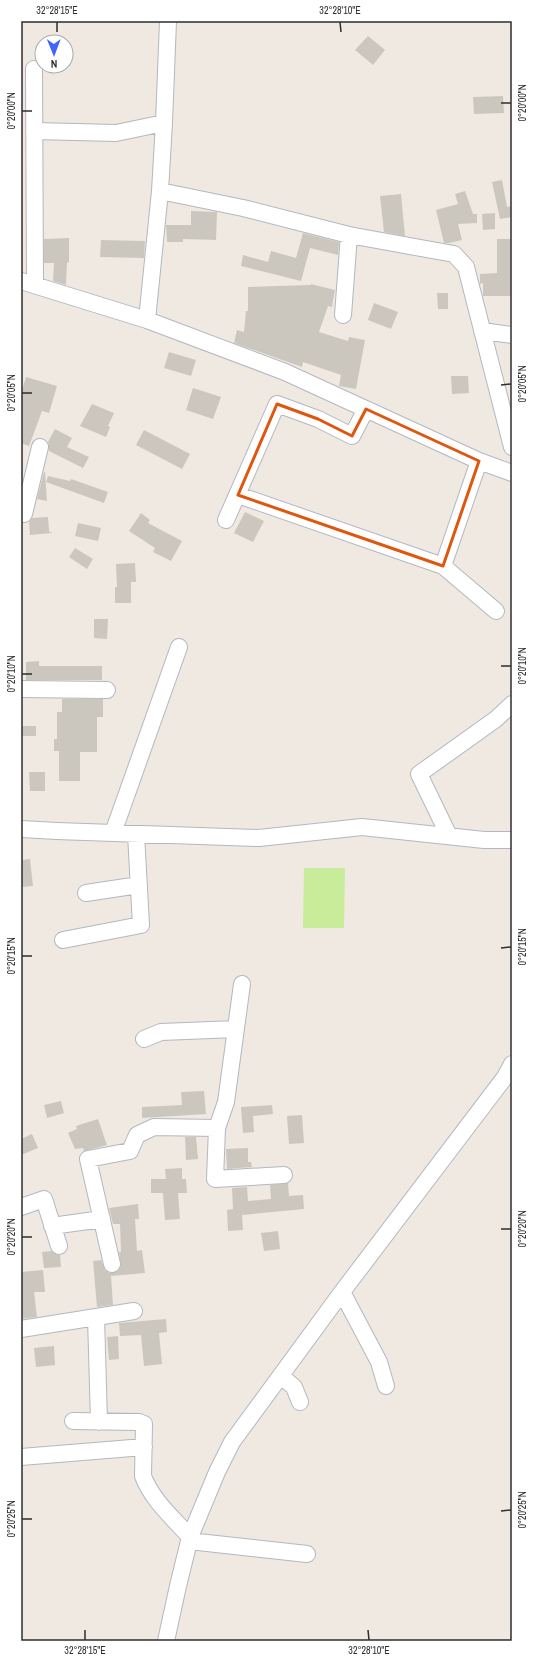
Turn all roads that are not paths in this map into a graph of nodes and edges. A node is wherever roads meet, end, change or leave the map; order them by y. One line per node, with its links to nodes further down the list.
1 (168, 21): 3 (street)
2 (34, 74): 4 (street)
3 (164, 123): 4 (street); 5 (street)
4 (34, 131): 7 (street)
5 (160, 191): 6 (street); 9 (street)
6 (349, 235): 8 (street); 10 (street)
7 (28, 283): 9 (street)
8 (343, 316)
9 (147, 320): 12 (street)
10 (482, 331): 11 (street); 14 (street)
11 (512, 335)
12 (366, 409): 15 (street); 17 (street)
13 (40, 447): 18 (street)
14 (512, 447)
15 (479, 461): 16 (street); 20 (street)
16 (512, 473)
17 (238, 495): 19 (street); 20 (street)
18 (21, 514)
19 (226, 520)
20 (443, 566): 21 (street)
21 (496, 611)
22 (179, 647): 27 (street)
23 (21, 689): 24 (street)
24 (107, 690)
25 (512, 704): 29 (street)
26 (21, 829): 27 (street)
27 (113, 833): 28 (street)
28 (136, 834): 29 (street); 31 (street)
29 (449, 836): 30 (street)
30 (512, 840)
31 (139, 885): 32 (street); 33 (street)
32 (86, 893)
33 (63, 940)
34 (242, 984): 35 (street)
35 (236, 1029): 36 (street); 38 (street)
36 (144, 1040)
37 (512, 1064): 45 (street)
38 (217, 1128): 39 (street); 41 (street)
39 (284, 1175)
40 (21, 1207): 42 (street)
41 (102, 1219): 42 (street); 44 (street)
42 (52, 1226): 43 (street)
43 (59, 1246)
44 (112, 1264)
45 (342, 1292): 49 (street); 50 (street)
46 (134, 1311): 47 (street)
47 (96, 1317): 48 (street); 53 (street)
48 (21, 1330)
49 (281, 1376): 51 (street); 56 (street)
50 (386, 1386)
51 (300, 1402)
52 (72, 1421): 53 (street)
53 (99, 1422): 54 (street)
54 (144, 1448): 55 (street); 56 (street)
55 (21, 1457)
56 (189, 1539): 57 (street); 58 (street)
57 (307, 1554)
58 (166, 1641)

